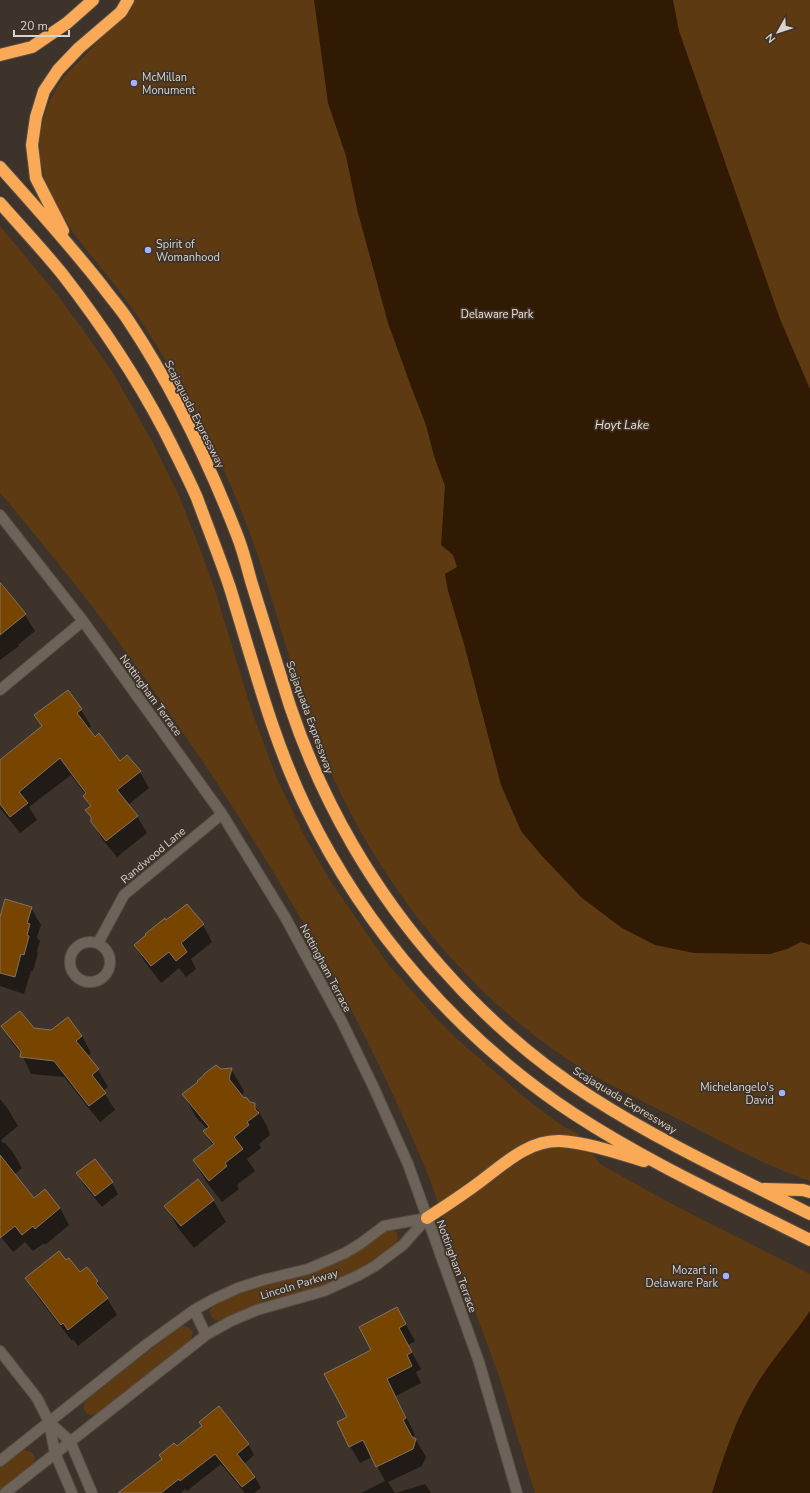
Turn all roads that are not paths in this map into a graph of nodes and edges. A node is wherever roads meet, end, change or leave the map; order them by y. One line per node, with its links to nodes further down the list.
1 (94, 0): 3 (highway)
2 (128, 0): 6 (highway)
3 (0, 55)
4 (0, 167): 6 (highway, Scajaquada Expressway)
5 (0, 203): 12 (highway)
6 (73, 250): 13 (highway, Scajaquada Expressway)
7 (0, 515): 8 (street, Nottingham Terrace)
8 (83, 621): 9 (street); 10 (street, Nottingham Terrace)
9 (0, 690)
10 (222, 814): 11 (street, Randwood Lane); 16 (street, Nottingham Terrace)
11 (98, 943): 11 (street)
12 (664, 1166): 16 (highway); 17 (highway)
13 (760, 1188): 14 (highway); 15 (highway, Scajaquada Expressway)
14 (810, 1192)
15 (810, 1214)
16 (426, 1218): 18 (street, Lincoln Parkway); 19 (street, Lincoln Parkway); 28 (street, Nottingham Terrace)
17 (810, 1240)
18 (194, 1310): 19 (street); 21 (street, Lincoln Parkway)
19 (206, 1335): 22 (street, Lincoln Parkway)
20 (0, 1351): 21 (street)
21 (50, 1422): 22 (street); 23 (street); 24 (street, Lincoln Parkway)
22 (70, 1441): 23 (street, Lincoln Parkway); 27 (street)
23 (55, 1453): 25 (street, Lincoln Parkway); 26 (street)
24 (0, 1461)
25 (5, 1493)
26 (72, 1493)
27 (92, 1493)
28 (517, 1493)

